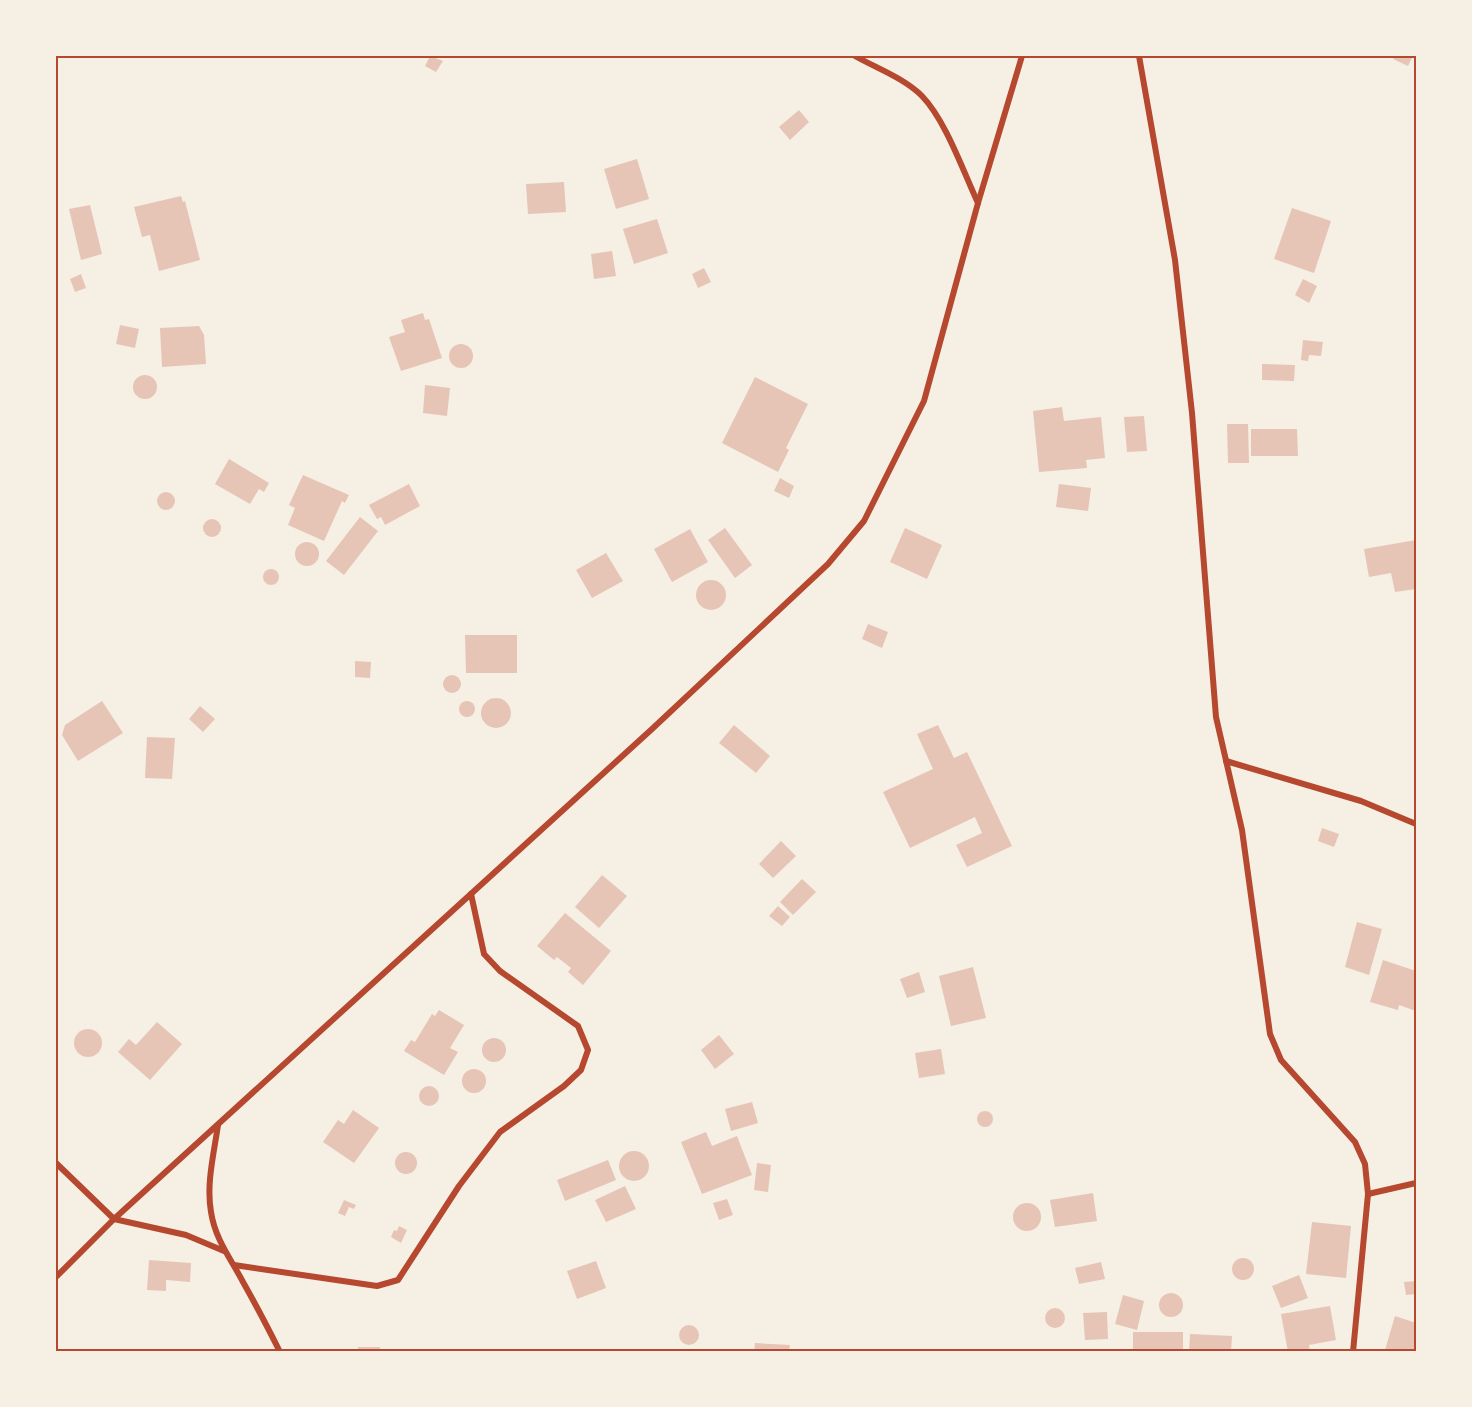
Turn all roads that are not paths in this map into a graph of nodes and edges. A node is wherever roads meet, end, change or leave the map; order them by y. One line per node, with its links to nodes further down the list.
1 (855, 56): 4 (street)
2 (1022, 56): 4 (street)
3 (1139, 56): 5 (street)
4 (978, 203): 7 (street)
5 (1226, 761): 6 (street); 11 (street)
6 (1416, 824)
7 (471, 894): 8 (street); 14 (street)
8 (219, 1125): 12 (street); 13 (street)
9 (56, 1163): 12 (street)
10 (1416, 1183): 11 (street)
11 (1368, 1194): 17 (street)
12 (114, 1219): 13 (street); 15 (street)
13 (224, 1251): 14 (street)
14 (234, 1265): 16 (street)
15 (56, 1277)
16 (280, 1352)
17 (1353, 1352)

